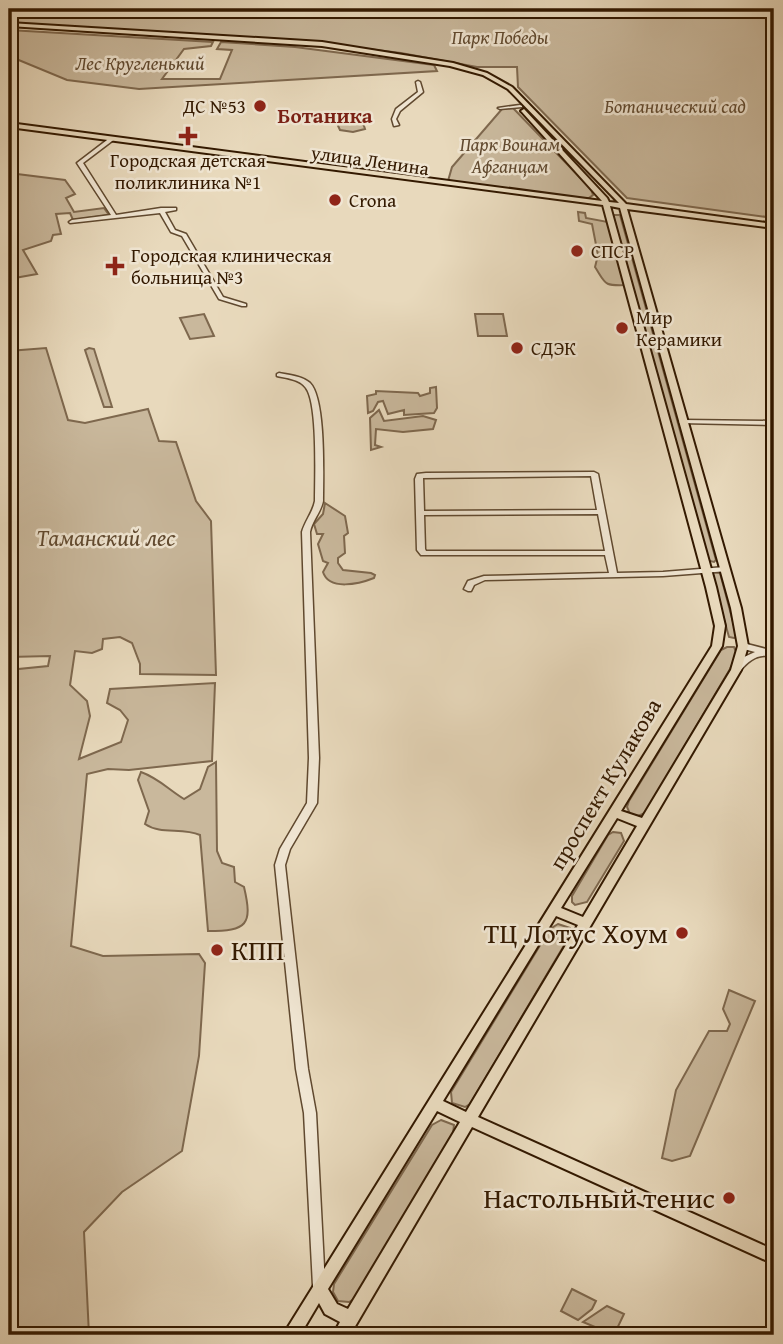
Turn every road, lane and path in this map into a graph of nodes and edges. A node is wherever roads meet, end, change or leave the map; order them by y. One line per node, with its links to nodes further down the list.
1 (9, 26): 2 (main road)
2 (61, 30): 4 (main road); 9 (main road)
3 (418, 82): 7 (street)
4 (520, 106): 5 (street); 10 (main road)
5 (500, 108)
6 (9, 125): 8 (main road, улица Ленина)
7 (396, 125)
8 (112, 139): 11 (main road, улица Ленина); 15 (street)
9 (563, 141): 10 (main road); 12 (main road)
10 (552, 142): 11 (main road)
11 (607, 206): 12 (main road, улица Ленина); 25 (main road)
12 (623, 208): 17 (main road, улица Ленина); 20 (main road)
13 (174, 209): 14 (street)
14 (161, 210): 15 (street); 18 (street)
15 (114, 216): 16 (street)
16 (72, 222)
17 (774, 227)
18 (244, 305)
19 (279, 375): 41 (street)
20 (683, 422): 21 (street); 26 (main road)
21 (774, 423)
22 (601, 512): 23 (street); 23 (street); 24 (street)
23 (420, 513): 24 (street)
24 (609, 553): 27 (street)
25 (706, 569): 26 (street); 27 (street); 29 (main road)
26 (725, 569): 30 (main road)
27 (613, 575): 28 (street)
28 (468, 589)
29 (719, 641): 30 (main road); 34 (main road, проспект Кулакова)
30 (743, 641): 31 (street); 33 (main road)
31 (757, 652): 32 (street); 33 (street)
32 (774, 654)
33 (736, 670): 35 (main road)
34 (614, 813): 35 (main road); 36 (main road, проспект Кулакова)
35 (645, 824): 37 (main road)
36 (555, 911): 37 (main road); 38 (main road, проспект Кулакова)
37 (587, 923): 39 (main road)
38 (435, 1104): 39 (main road); 41 (main road, проспект Кулакова)
39 (468, 1120): 40 (main road); 42 (main road)
40 (774, 1257)
41 (320, 1290): 42 (main road); 43 (main road, проспект Кулакова)
42 (351, 1319): 44 (main road)
43 (291, 1335)
44 (341, 1335)

